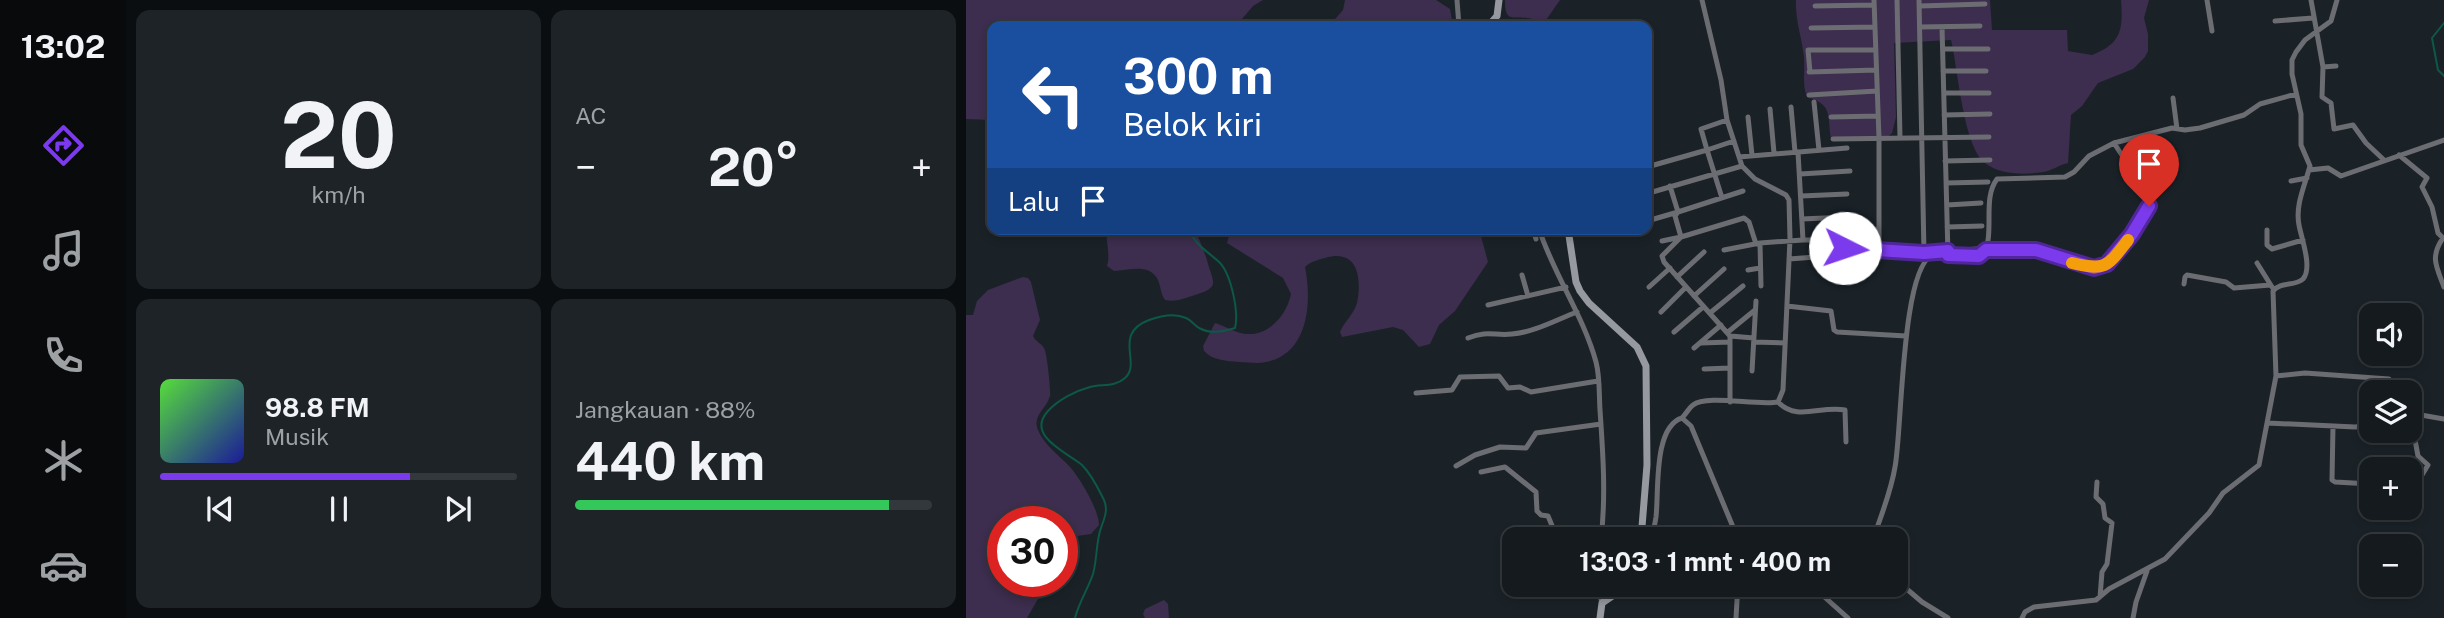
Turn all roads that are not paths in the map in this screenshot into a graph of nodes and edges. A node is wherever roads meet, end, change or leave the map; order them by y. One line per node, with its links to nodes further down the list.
1 (1457, 0): 13 (street)
2 (1499, 0): 14 (street)
3 (1702, 0): 45 (street)
4 (1897, 0): 49 (street)
5 (2207, 0): 21 (street)
6 (2311, 0): 12 (street)
7 (2337, 0): 22 (street)
8 (1874, 2): 11 (street); 17 (street)
9 (1919, 3): 10 (street); 18 (street)
10 (1985, 4)
11 (1815, 6)
12 (2313, 18): 15 (street); 22 (street)
13 (1459, 21)
14 (1492, 21)
15 (2275, 21)
16 (1980, 26): 19 (street)
17 (1875, 27): 20 (street); 25 (street)
18 (1920, 27): 19 (street); 50 (street)
19 (1942, 27): 24 (street)
20 (1811, 28)
21 (2212, 31)
22 (2315, 32): 27 (street); 34 (street)
23 (1988, 48): 24 (street)
24 (1943, 49): 29 (street)
25 (1875, 50): 28 (street); 28 (street)
26 (2336, 66): 27 (street)
27 (2323, 67): 66 (street)
28 (1876, 70): 31 (street)
29 (1943, 71): 30 (street); 32 (street)
30 (1986, 71)
31 (1877, 91): 35 (street); 42 (street)
32 (1944, 93): 33 (street); 41 (street)
33 (1989, 93)
34 (2296, 94): 46 (street); 69 (street)
35 (1809, 95)
36 (2173, 98): 46 (street)
37 (1814, 102): 58 (street)
38 (1791, 107): 59 (street)
39 (1770, 109): 60 (street)
40 (1990, 114): 41 (street)
41 (1944, 115): 51 (street)
42 (1878, 116): 44 (street); 48 (street)
43 (1748, 117): 61 (street)
44 (1830, 117)
45 (1727, 120): 54 (street); 57 (street)
46 (2177, 129): 55 (street)
47 (1989, 137): 51 (street)
48 (1878, 138): 49 (street); 52 (street); 91 (street)
49 (1900, 138): 50 (street)
50 (1922, 138): 51 (street); 110 (street)
51 (1945, 138): 64 (street)
52 (1833, 139)
53 (2444, 140): 62 (street)
54 (1734, 141): 57 (street); 63 (street)
55 (2113, 143): 107 (street); 107 (street)
56 (1847, 148): 58 (street)
57 (1707, 149): 67 (street); 71 (street)
58 (1819, 150): 59 (street)
59 (1797, 152): 60 (street); 72 (street)
60 (1774, 153): 61 (street)
61 (1752, 155): 63 (street)
62 (2399, 155): 66 (street); 123 (street)
63 (1739, 157): 68 (street)
64 (1945, 160): 65 (street); 76 (street)
65 (1990, 160)
66 (2384, 160): 69 (street)
67 (1652, 166)
68 (1742, 166): 71 (street); 102 (street)
69 (2309, 170): 73 (street)
70 (1850, 171): 72 (street)
71 (1715, 173): 77 (street); 82 (street)
72 (1800, 174): 81 (street)
73 (2307, 178): 75 (street); 100 (street)
74 (1988, 181): 76 (street)
75 (2291, 181)
76 (1946, 183): 84 (street)
77 (1670, 186): 78 (street); 85 (street)
78 (1652, 191)
79 (1743, 191): 82 (street)
80 (1847, 194): 81 (street)
81 (1801, 196): 88 (street)
82 (1722, 198): 85 (street)
83 (1981, 203): 84 (street)
84 (1947, 205): 90 (street)
85 (1678, 212): 87 (street); 96 (street)
86 (1846, 217): 88 (street)
87 (1654, 219)
88 (1802, 219): 98 (street)
89 (1982, 226): 90 (street)
90 (1947, 227): 111 (street)
91 (1879, 229): 104 (street); 108 (street)
92 (2267, 230): 100 (street)
93 (1535, 235): 97 (street)
94 (1541, 235): 124 (street)
95 (1569, 235): 172 (street)
96 (1681, 237): 101 (street); 103 (street); 114 (street)
97 (1536, 239)
98 (1803, 240): 99 (street); 102 (street)
99 (1840, 240)
100 (2303, 240): 126 (street)
101 (1662, 241)
102 (1790, 241): 103 (street); 112 (street)
103 (1758, 243): 106 (street); 115 (street)
104 (1845, 248): 108 (street); 112 (street)
105 (1977, 249): 111 (street)
106 (1724, 250)
107 (1986, 250): 111 (street)
108 (1879, 251): 110 (street)
109 (1704, 252): 119 (street)
110 (1924, 253): 111 (street)
111 (1948, 253): 141 (street)
112 (1789, 259): 132 (street)
113 (2257, 263): 126 (street)
114 (1670, 268): 119 (street); 125 (street)
115 (1760, 268): 117 (street); 122 (street)
116 (1724, 269): 129 (street)
117 (1748, 270)
118 (1522, 275): 128 (street)
119 (1677, 277): 127 (street)
120 (2184, 285): 126 (street)
121 (1743, 286): 137 (street)
122 (1761, 286)
123 (2444, 286)
124 (1566, 287): 128 (street); 135 (street)
125 (1649, 287)
126 (2273, 287): 150 (street)
127 (1686, 288): 129 (street); 136 (street)
128 (1528, 296): 131 (street)
129 (1694, 296): 133 (street)
130 (1756, 301): 134 (street)
131 (1488, 306)
132 (1787, 306): 141 (street); 145 (street)
133 (1703, 307): 137 (street); 139 (street)
134 (1755, 309): 140 (street); 143 (street)
135 (1577, 312): 142 (street); 152 (street)
136 (1661, 312)
137 (1710, 313): 138 (street)
138 (1721, 325): 140 (street); 144 (street)
139 (1674, 332)
140 (1729, 337): 143 (street); 144 (street); 147 (street)
141 (1906, 337): 175 (street)
142 (1468, 338)
143 (1754, 340): 145 (street); 149 (street)
144 (1700, 343): 146 (street)
145 (1785, 343): 154 (street)
146 (1693, 348)
147 (1730, 368): 148 (street); 155 (street)
148 (1704, 369)
149 (1752, 371)
150 (2276, 376): 151 (street); 159 (street)
151 (2389, 379)
152 (1598, 381): 153 (street); 160 (street)
153 (1416, 393)
154 (1778, 401): 155 (street); 163 (street)
155 (1730, 402): 157 (street)
156 (2422, 415): 158 (street)
157 (1682, 418): 173 (street); 174 (street)
158 (2444, 419)
159 (2267, 423): 162 (street); 176 (street)
160 (1601, 424): 165 (street); 171 (street)
161 (2359, 425): 162 (street)
162 (2333, 426): 169 (street)
163 (1846, 442)
164 (2422, 460): 167 (street)
165 (1456, 466)
166 (1481, 472): 170 (street)
167 (2422, 475)
168 (2097, 482): 182 (street)
169 (2359, 483)
170 (1553, 527)
171 (1601, 527)
172 (1643, 527)
173 (1654, 527)
174 (1733, 527)
175 (1876, 527)
176 (2147, 570): 182 (street); 189 (street)
177 (1908, 590): 187 (street)
178 (1600, 597): 183 (street)
179 (1611, 597): 183 (street)
180 (1737, 597): 185 (street)
181 (1825, 597): 186 (street)
182 (2100, 597): 188 (street)
183 (1602, 603): 184 (street)
184 (1601, 618)
185 (1736, 618)
186 (1848, 618)
187 (1948, 618)
188 (2022, 618)
189 (2133, 618)

